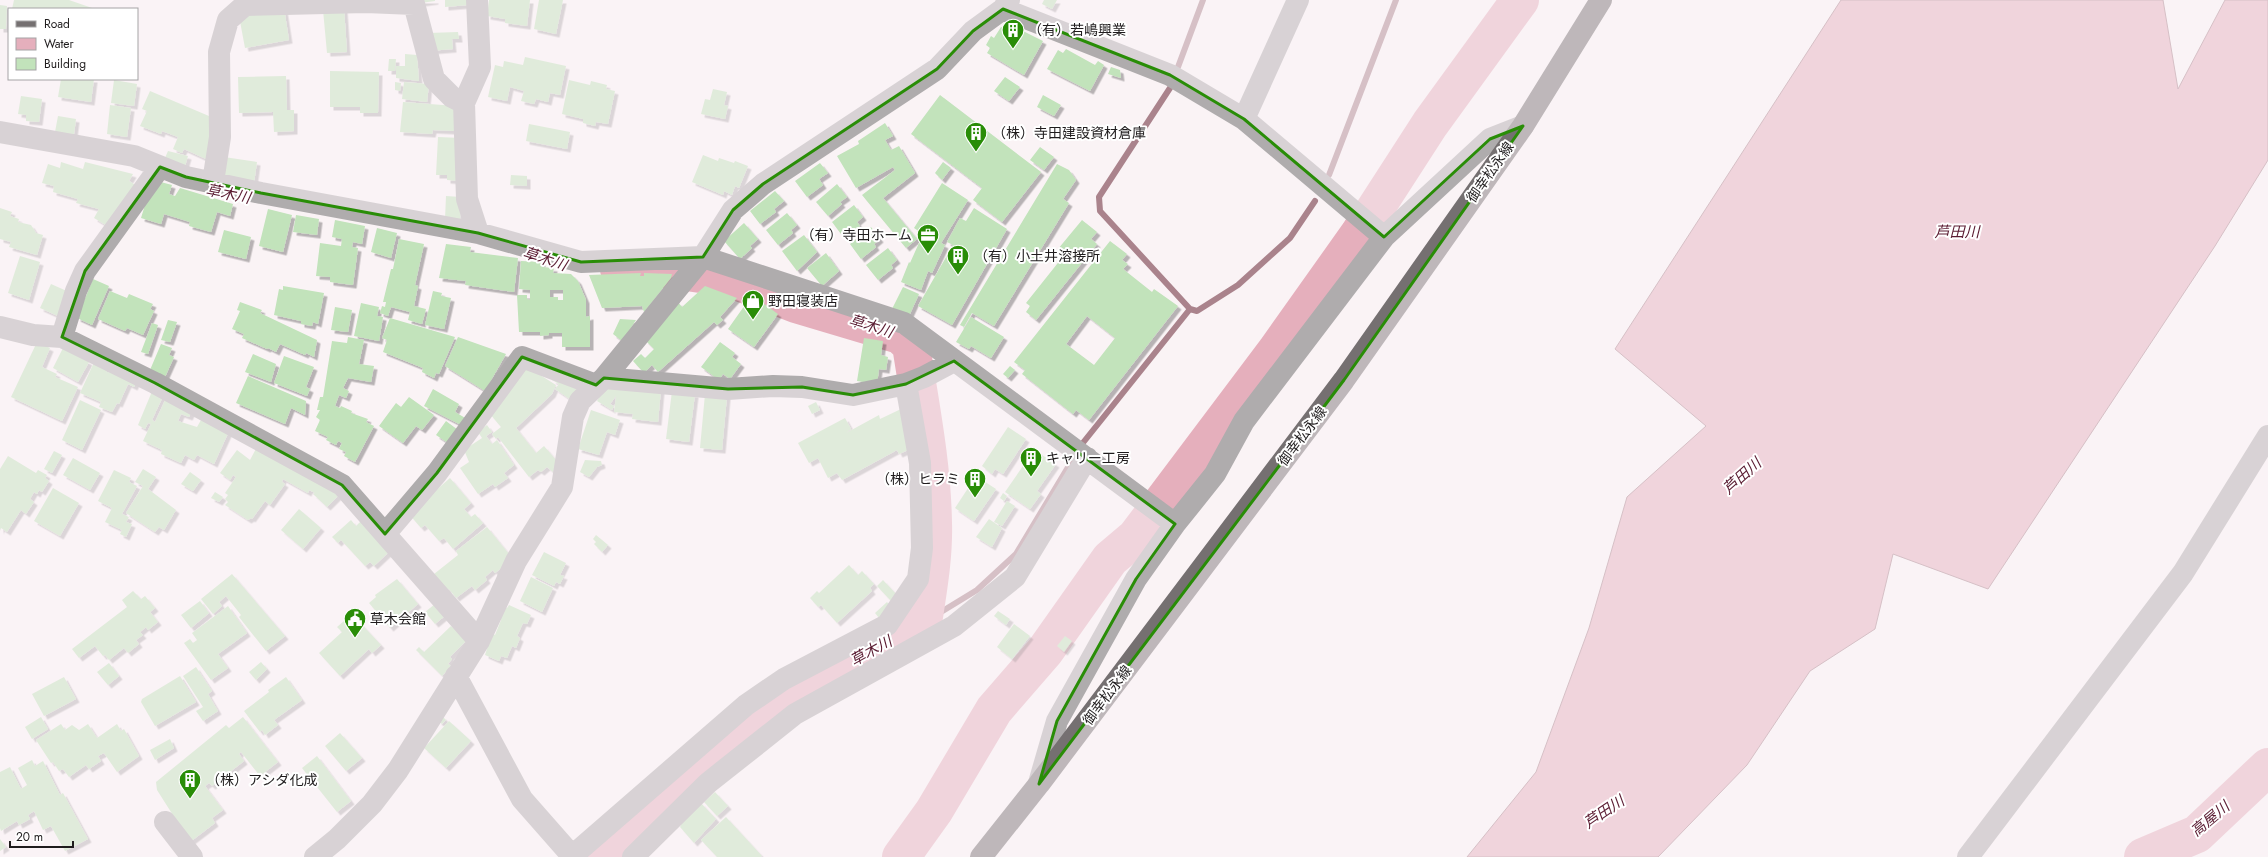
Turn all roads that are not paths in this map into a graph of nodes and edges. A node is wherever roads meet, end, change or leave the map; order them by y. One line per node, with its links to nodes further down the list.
1 (477, 0): 6 (street)
2 (1298, 0): 7 (street)
3 (1601, 0): 8 (main road, 御幸松永線)
4 (414, 2): 6 (street); 11 (street)
5 (1006, 5): 7 (street); 14 (street)
6 (464, 103): 13 (street)
7 (1244, 119): 12 (street)
8 (1523, 126): 12 (street); 26 (main road, 御幸松永線)
9 (0, 132): 10 (street)
10 (157, 171): 11 (street); 16 (street)
11 (213, 182): 13 (street)
12 (1379, 233): 22 (street)
13 (478, 234): 14 (street)
14 (694, 267): 17 (street); 19 (street)
15 (0, 327): 16 (street)
16 (62, 337): 23 (street)
17 (954, 361): 18 (street); 21 (street)
18 (915, 381): 19 (street); 30 (street)
19 (600, 382): 23 (street); 24 (street)
20 (2268, 436): 33 (street)
21 (1080, 453): 22 (street); 31 (street)
22 (1162, 514): 26 (street)
23 (385, 534): 24 (street)
24 (479, 641): 25 (street)
25 (456, 676): 29 (street); 30 (street)
26 (1039, 784): 32 (main road, 御幸松永線)
27 (165, 822): 28 (street)
28 (192, 857)
29 (315, 857)
30 (572, 857)
31 (633, 857)
32 (981, 857)
33 (1968, 857)

